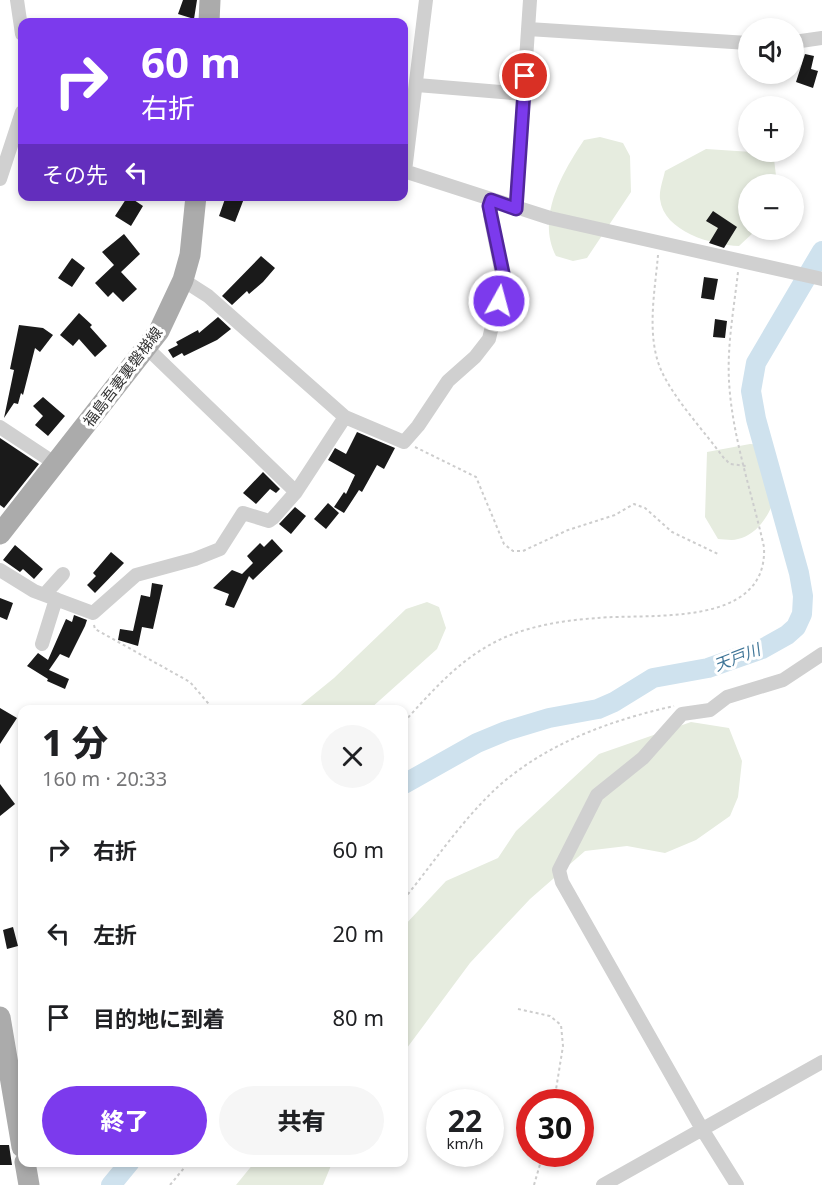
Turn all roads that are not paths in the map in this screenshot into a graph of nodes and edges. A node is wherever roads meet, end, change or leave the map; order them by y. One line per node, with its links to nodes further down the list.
1 (17, 0): 5 (street)
2 (210, 0): 6 (main road)
3 (426, 0): 11 (street)
4 (530, 0): 7 (street)
5 (20, 18)
6 (209, 18)
7 (528, 29): 10 (street); 12 (street)
8 (822, 38): 9 (street)
9 (804, 41)
10 (738, 42)
11 (417, 85): 12 (street); 14 (street)
12 (524, 94): 19 (street)
13 (18, 124): 16 (street)
14 (408, 145)
15 (408, 172): 17 (street)
16 (0, 179)
17 (491, 200): 19 (street); 23 (street)
18 (195, 201): 21 (main road, 福島吾妻裏磐梯線)
19 (516, 209): 20 (street)
20 (822, 279)
21 (183, 280): 22 (main road, 福島吾妻裏磐梯線); 23 (street)
22 (147, 348): 25 (main road, 福島吾妻裏磐梯線); 26 (street)
23 (345, 417): 26 (street)
24 (0, 427): 25 (street)
25 (56, 464): 27 (main road, 福島吾妻裏磐梯線)
26 (296, 492): 30 (street)
27 (0, 534)
28 (0, 570): 30 (street)
29 (63, 574): 30 (street)
30 (50, 597): 31 (street)
31 (42, 644)
32 (822, 654): 36 (street)
33 (0, 1017): 35 (main road)
34 (822, 1062): 36 (street)
35 (18, 1123)
36 (702, 1129): 37 (street); 38 (street)
37 (603, 1185)
38 (737, 1185)

